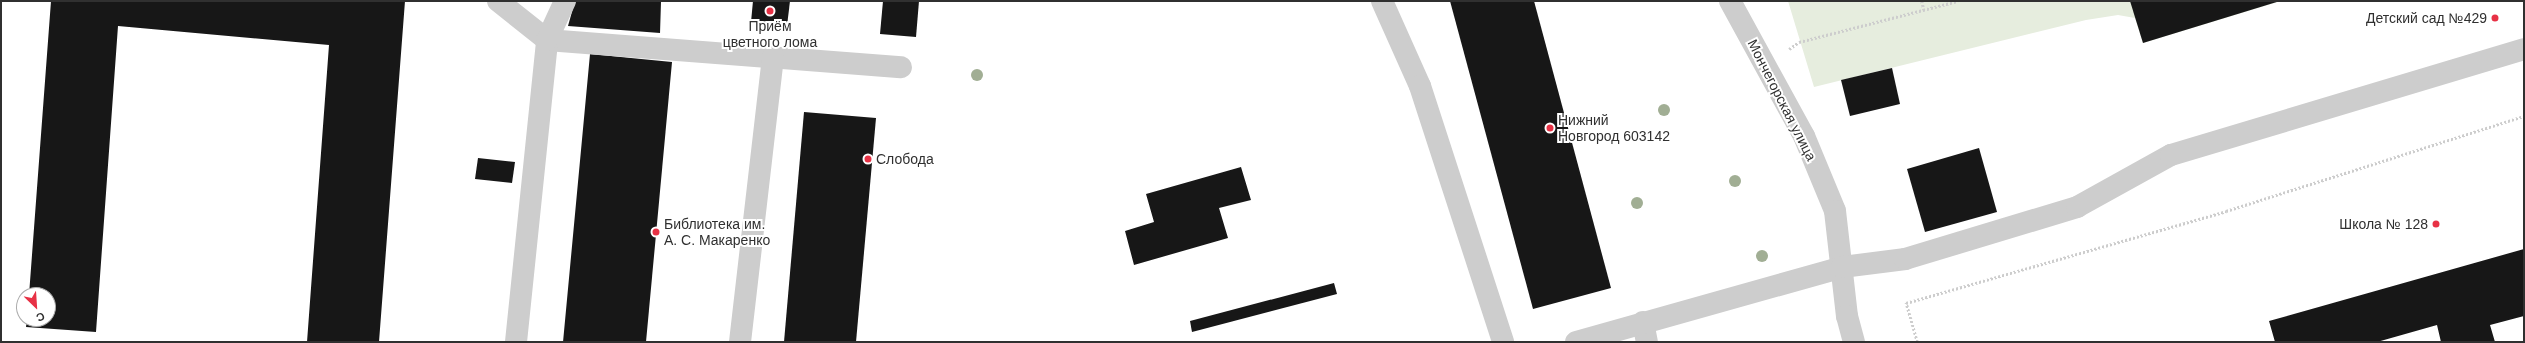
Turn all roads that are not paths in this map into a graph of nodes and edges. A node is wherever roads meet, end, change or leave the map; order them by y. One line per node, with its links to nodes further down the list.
1 (498, 1): 5 (street)
2 (565, 1): 5 (street)
3 (1382, 1): 13 (street)
4 (1730, 1): 9 (street, Мончегорская улица)
5 (547, 40): 7 (street); 11 (street)
6 (2524, 49): 9 (street)
7 (773, 57): 8 (street); 12 (street)
8 (901, 67)
9 (1842, 267): 10 (street); 15 (street, Мончегорская улица)
10 (1645, 332): 14 (street)
11 (516, 342)
12 (740, 342)
13 (1503, 342)
14 (1576, 342)
15 (1854, 342)

